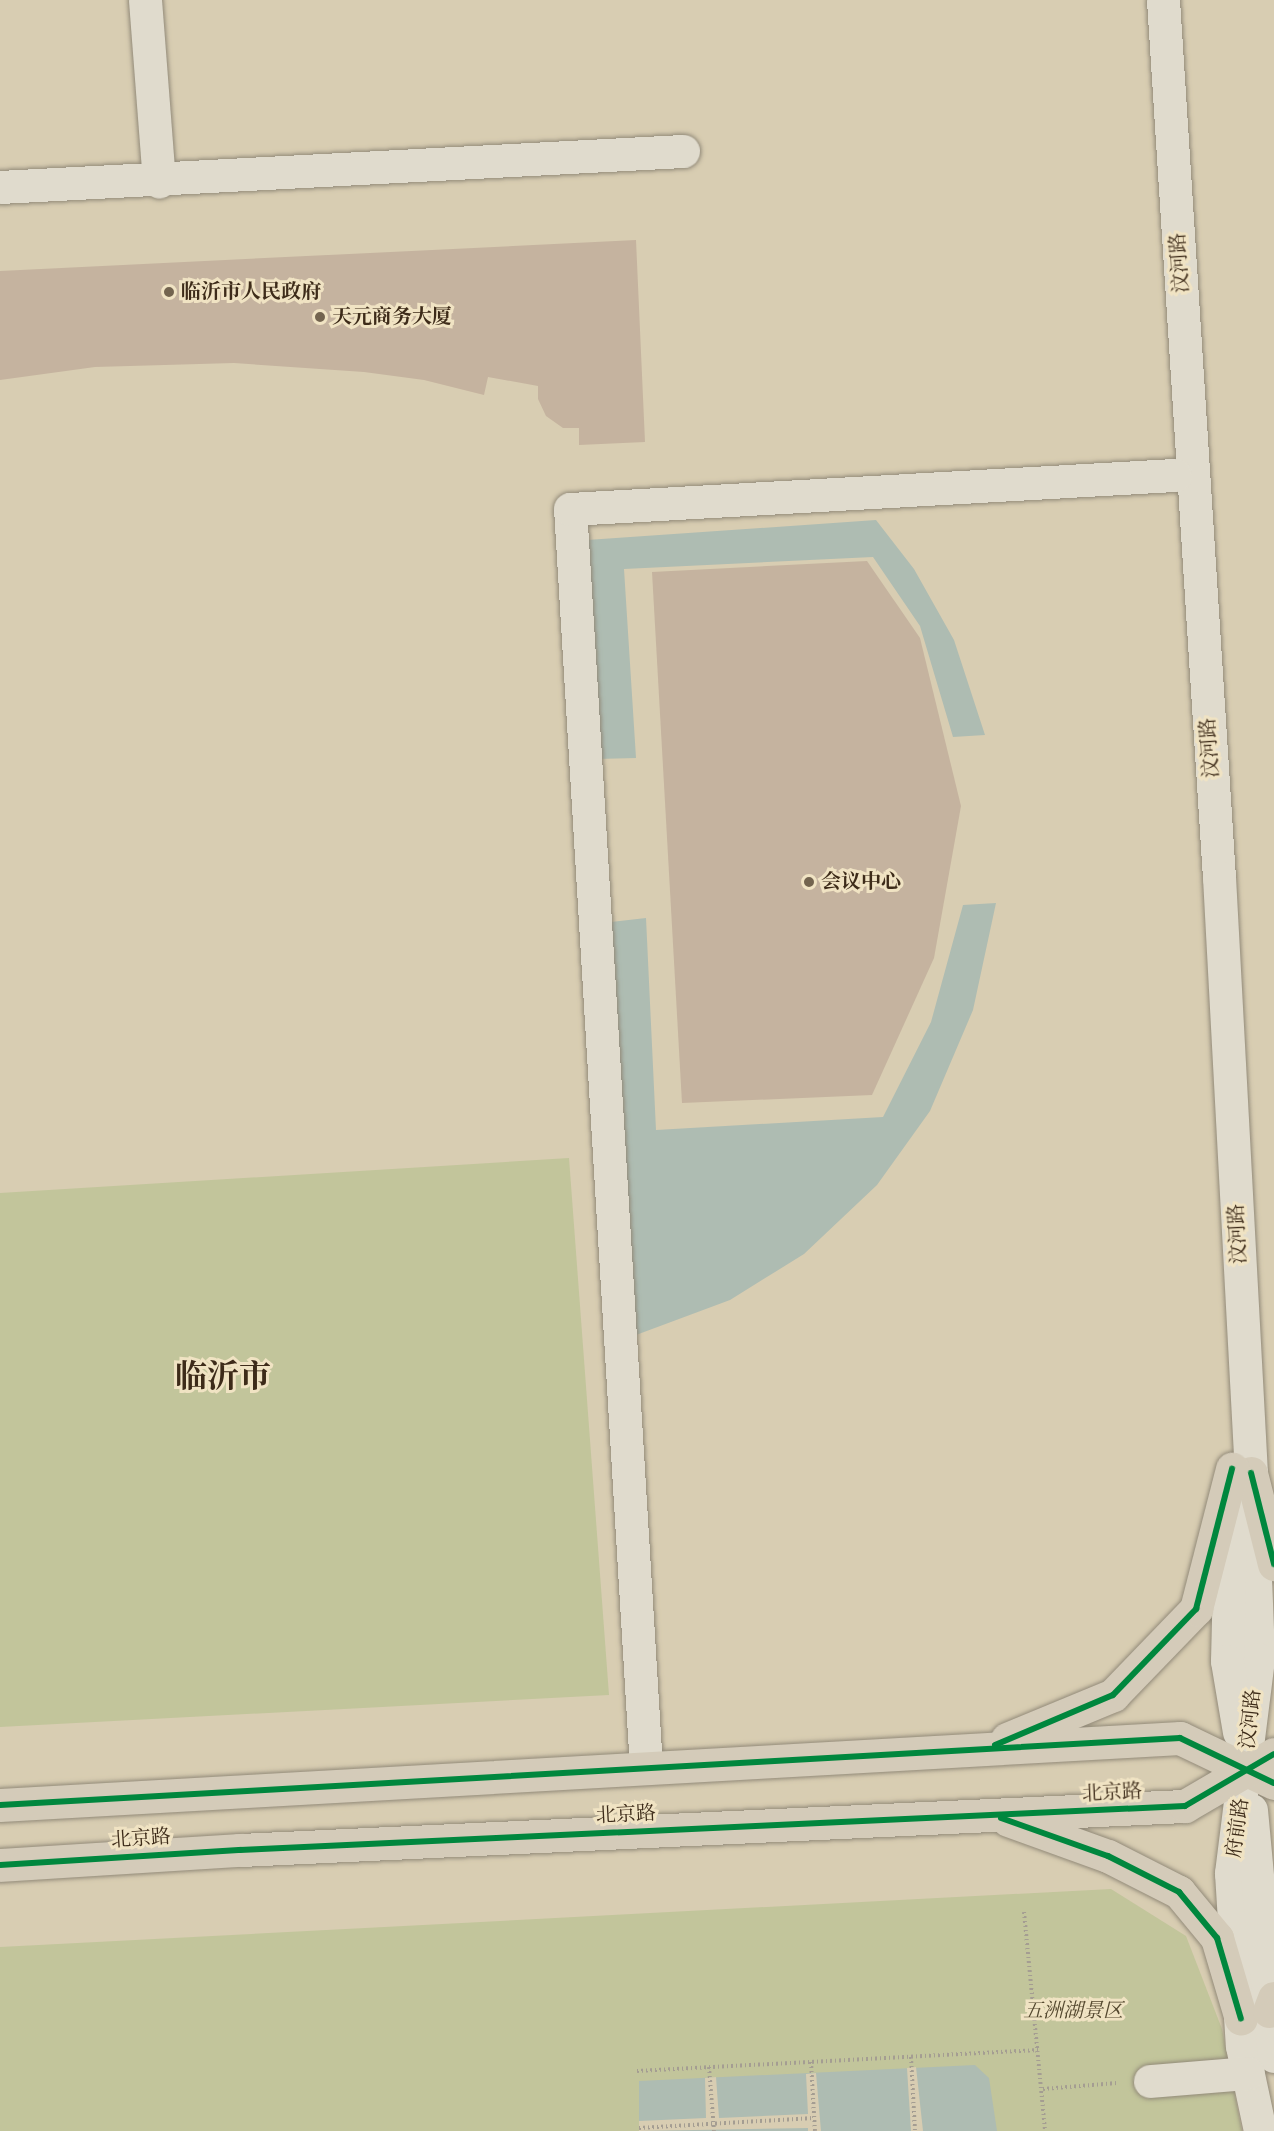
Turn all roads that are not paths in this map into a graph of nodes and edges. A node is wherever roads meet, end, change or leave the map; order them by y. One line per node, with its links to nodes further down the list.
1 (145, 0): 5 (street)
2 (1143, 0): 7 (street, 汶河路)
3 (1163, 0): 8 (street, 汶河路)
4 (683, 151): 5 (street)
5 (159, 181): 6 (street)
6 (0, 187)
7 (1175, 475): 8 (street, 汶河路); 12 (street)
8 (1241, 1471): 9 (main road); 10 (main road); 13 (street, 汶河路)
9 (1274, 1564)
10 (984, 1749): 12 (main road); 13 (main road)
11 (1274, 1754): 13 (main road, 北京路)
12 (646, 1768): 14 (main road)
13 (1260, 1778): 15 (main road, 北京路); 17 (street, 府前路)
14 (0, 1805)
15 (992, 1815): 16 (main road, 北京路); 17 (main road)
16 (0, 1865)
17 (1261, 2009): 18 (street, 府前路)
18 (1261, 2064): 19 (street); 20 (street, 府前路)
19 (1150, 2080)
20 (1260, 2131)

